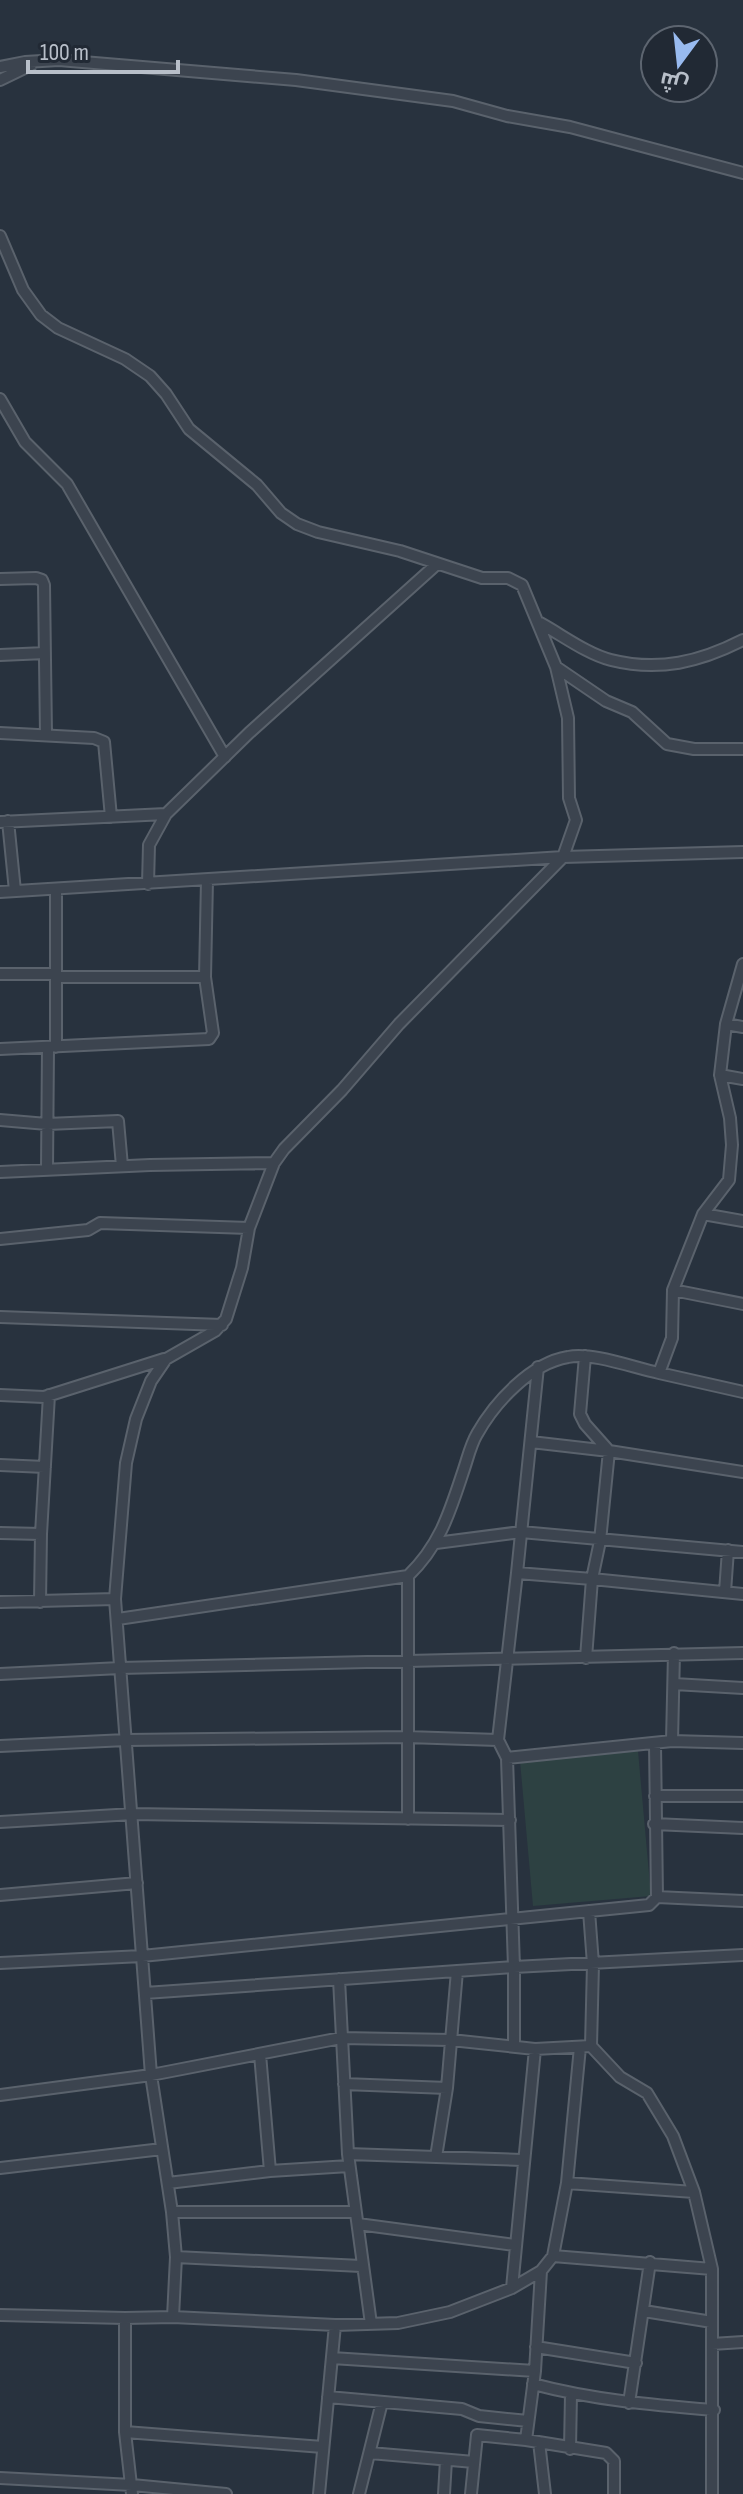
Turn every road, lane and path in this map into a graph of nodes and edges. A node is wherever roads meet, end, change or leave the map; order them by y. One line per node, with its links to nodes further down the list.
1 (42, 60): 2 (street); 3 (street); 4 (street)
2 (0, 67)
3 (0, 80)
4 (743, 173)
5 (0, 236): 7 (street)
6 (0, 399): 17 (street)
7 (437, 564): 9 (street); 17 (street)
8 (0, 579): 11 (street)
9 (540, 623): 10 (street); 13 (street)
10 (743, 640)
11 (45, 653): 12 (street); 15 (street)
12 (0, 655)
13 (556, 667): 16 (street); 22 (street)
14 (0, 733): 15 (street)
15 (46, 735): 19 (street)
16 (743, 749)
17 (225, 757): 18 (street)
18 (166, 814): 19 (street); 24 (street)
19 (111, 817): 20 (street)
20 (4, 822): 26 (street)
21 (743, 852): 22 (street)
22 (563, 857): 23 (street); 41 (street)
23 (207, 880): 24 (street); 31 (street)
24 (148, 884): 25 (street)
25 (56, 889): 26 (street); 30 (street)
26 (15, 891): 27 (street)
27 (0, 892)
28 (743, 964): 32 (street)
29 (0, 974): 30 (street)
30 (57, 975): 31 (street); 34 (street)
31 (205, 977): 34 (street)
32 (726, 1024): 33 (street); 36 (street)
33 (743, 1027)
34 (52, 1048): 35 (street); 39 (street)
35 (0, 1049)
36 (720, 1075): 37 (street); 40 (street)
37 (743, 1079)
38 (0, 1120): 39 (street)
39 (47, 1124): 42 (street); 43 (street)
40 (738, 1146): 45 (street)
41 (274, 1163): 42 (street); 47 (street)
42 (122, 1166): 43 (street)
43 (47, 1169): 44 (street)
44 (0, 1172)
45 (703, 1214): 46 (street); 49 (street)
46 (743, 1221)
47 (249, 1228): 48 (street); 52 (street)
48 (0, 1239)
49 (673, 1290): 50 (street); 56 (street)
50 (743, 1304)
51 (0, 1317): 52 (street)
52 (222, 1325): 54 (street)
53 (585, 1356): 55 (street); 56 (street); 61 (street)
54 (166, 1359): 59 (street); 77 (street)
55 (538, 1367): 60 (street); 69 (street)
56 (659, 1373): 57 (street)
57 (743, 1392)
58 (0, 1395): 59 (street)
59 (49, 1395): 63 (street)
60 (531, 1442): 61 (street); 65 (street)
61 (609, 1451): 64 (street); 68 (street)
62 (0, 1465): 63 (street)
63 (45, 1467): 67 (street)
64 (743, 1472)
65 (521, 1532): 68 (street); 69 (street); 72 (street)
66 (0, 1533): 67 (street)
67 (41, 1534): 79 (street)
68 (600, 1541): 70 (street); 74 (street)
69 (436, 1543): 73 (street)
70 (728, 1550): 71 (street); 75 (street)
71 (743, 1552)
72 (517, 1573): 74 (street); 84 (street)
73 (408, 1576): 80 (street); 85 (street)
74 (592, 1579): 75 (street); 83 (street)
75 (725, 1592): 76 (street)
76 (743, 1594)
77 (115, 1599): 79 (street); 80 (street)
78 (0, 1602): 79 (street)
79 (40, 1602)
80 (118, 1619): 86 (street)
81 (674, 1653): 82 (street); 83 (street); 88 (street)
82 (743, 1653)
83 (586, 1658): 84 (street)
84 (509, 1660): 85 (street); 92 (street)
85 (409, 1661): 86 (street); 90 (street)
86 (120, 1668): 87 (street); 91 (street)
87 (0, 1674)
88 (674, 1684): 89 (street); 93 (street)
89 (743, 1688)
90 (407, 1737): 91 (street); 92 (street); 101 (street)
91 (126, 1740): 96 (street); 100 (street)
92 (498, 1740): 97 (street)
93 (672, 1741): 94 (street); 95 (street)
94 (743, 1743)
95 (655, 1744): 97 (street); 98 (street)
96 (0, 1746)
97 (507, 1758): 102 (street)
98 (655, 1796): 99 (street); 104 (street)
99 (743, 1796)
100 (133, 1814): 101 (street); 103 (street); 106 (street)
101 (408, 1819): 102 (street)
102 (510, 1820): 111 (street)
103 (0, 1822)
104 (654, 1824): 105 (street); 108 (street)
105 (743, 1828)
106 (137, 1883): 107 (street); 113 (street)
107 (0, 1895)
108 (657, 1897): 109 (street); 110 (street)
109 (743, 1901)
110 (589, 1911): 111 (street); 115 (street)
111 (512, 1917): 113 (street); 116 (street)
112 (743, 1955): 115 (street)
113 (142, 1956): 114 (street); 119 (street)
114 (0, 1963)
115 (593, 1964): 116 (street); 123 (street)
116 (514, 1967): 117 (street); 122 (street)
117 (457, 1971): 118 (street); 121 (street)
118 (339, 1979): 119 (street); 120 (street)
119 (145, 1993): 126 (street)
120 (341, 2038): 121 (street); 125 (street); 127 (street)
121 (451, 2040): 122 (street); 128 (street)
122 (514, 2047): 124 (street)
123 (585, 2047): 124 (street); 138 (street); 139 (street)
124 (535, 2049): 133 (street)
125 (260, 2054): 126 (street); 136 (street)
126 (151, 2075): 129 (street); 130 (street)
127 (344, 2084): 128 (street); 131 (street)
128 (447, 2088): 132 (street)
129 (0, 2095)
130 (162, 2149): 135 (street); 137 (street)
131 (348, 2154): 132 (street); 134 (street)
132 (436, 2157): 133 (street)
133 (522, 2160): 143 (street)
134 (349, 2166): 136 (street); 141 (street)
135 (0, 2168)
136 (270, 2171): 137 (street)
137 (168, 2183): 140 (street)
138 (567, 2183): 139 (street); 144 (street)
139 (694, 2192): 148 (street)
140 (172, 2212): 141 (street); 145 (street)
141 (355, 2212): 142 (street)
142 (358, 2224): 143 (street); 147 (street)
143 (515, 2245): 150 (street)
144 (553, 2256): 146 (street); 149 (street)
145 (176, 2257): 147 (street); 153 (street)
146 (650, 2262): 148 (street); 151 (street)
147 (361, 2266): 156 (street)
148 (712, 2269): 155 (street)
149 (541, 2271): 150 (street); 160 (street)
150 (512, 2288): 156 (street)
151 (644, 2311): 155 (street); 162 (street)
152 (0, 2315): 154 (street)
153 (173, 2317): 154 (street); 157 (street)
154 (125, 2318): 172 (street)
155 (712, 2322): 159 (street)
156 (371, 2324): 157 (street)
157 (335, 2325): 161 (street)
158 (743, 2342): 159 (street)
159 (712, 2344): 169 (street)
160 (536, 2347): 162 (street); 163 (street)
161 (332, 2358): 163 (street); 166 (street)
162 (636, 2363): 168 (street)
163 (535, 2371): 164 (street)
164 (533, 2384): 165 (street); 171 (street)
165 (571, 2394): 168 (street); 177 (street)
166 (328, 2397): 167 (street); 176 (street)
167 (382, 2402): 170 (street); 178 (street)
168 (629, 2403): 169 (street)
169 (714, 2410): 190 (street)
170 (479, 2416): 171 (street); 173 (street)
171 (528, 2421): 174 (street)
172 (125, 2432): 176 (street); 182 (street)
173 (477, 2435): 174 (street); 180 (street)
174 (526, 2440): 175 (street)
175 (539, 2442): 177 (street); 188 (street)
176 (323, 2447): 184 (street)
177 (570, 2449): 189 (street)
178 (370, 2453): 179 (street); 185 (street)
179 (446, 2460): 180 (street); 186 (street)
180 (474, 2462): 187 (street)
181 (0, 2478): 182 (street)
182 (132, 2489): 183 (street)
183 (226, 2494)
184 (319, 2494)
185 (359, 2494)
186 (444, 2494)
187 (471, 2494)
188 (545, 2494)
189 (614, 2494)
190 (712, 2494)

